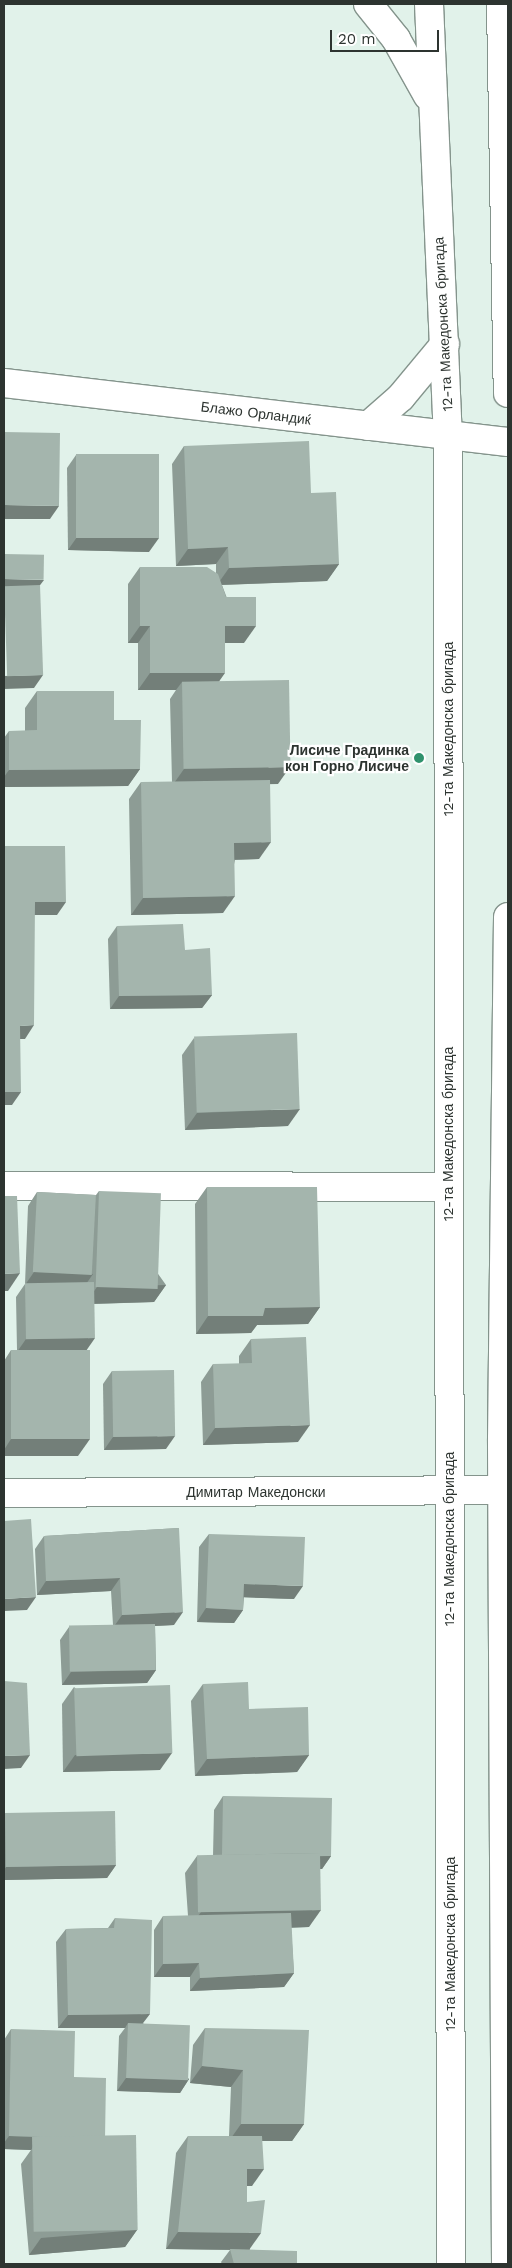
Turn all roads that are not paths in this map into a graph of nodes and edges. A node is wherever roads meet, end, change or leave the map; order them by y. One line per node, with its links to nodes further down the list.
1 (368, 4): 4 (street)
2 (430, 4): 4 (street, 12-та Македонска бригада)
3 (500, 4): 5 (street)
4 (432, 104): 6 (street, 12-та Македонска бригада)
5 (507, 190): 8 (street)
6 (445, 344): 9 (street); 10 (street, 12-та Македонска бригада)
7 (4, 383): 9 (street, Блажо Орландиќ)
8 (508, 393)
9 (368, 426): 10 (street, Блажо Орландиќ)
10 (448, 435): 11 (street, Блажо Орландиќ); 14 (street, 12-та Македонска бригада)
11 (508, 442)
12 (508, 917): 15 (street)
13 (4, 1186): 14 (street)
14 (447, 1187): 16 (street, 12-та Македонска бригада)
15 (506, 1490): 16 (street, Димитар Македонски); 19 (street)
16 (448, 1492): 17 (street, Димитар Македонски); 18 (street, 12-та Македонска бригада)
17 (4, 1493)
18 (451, 2264)
19 (506, 2264)

